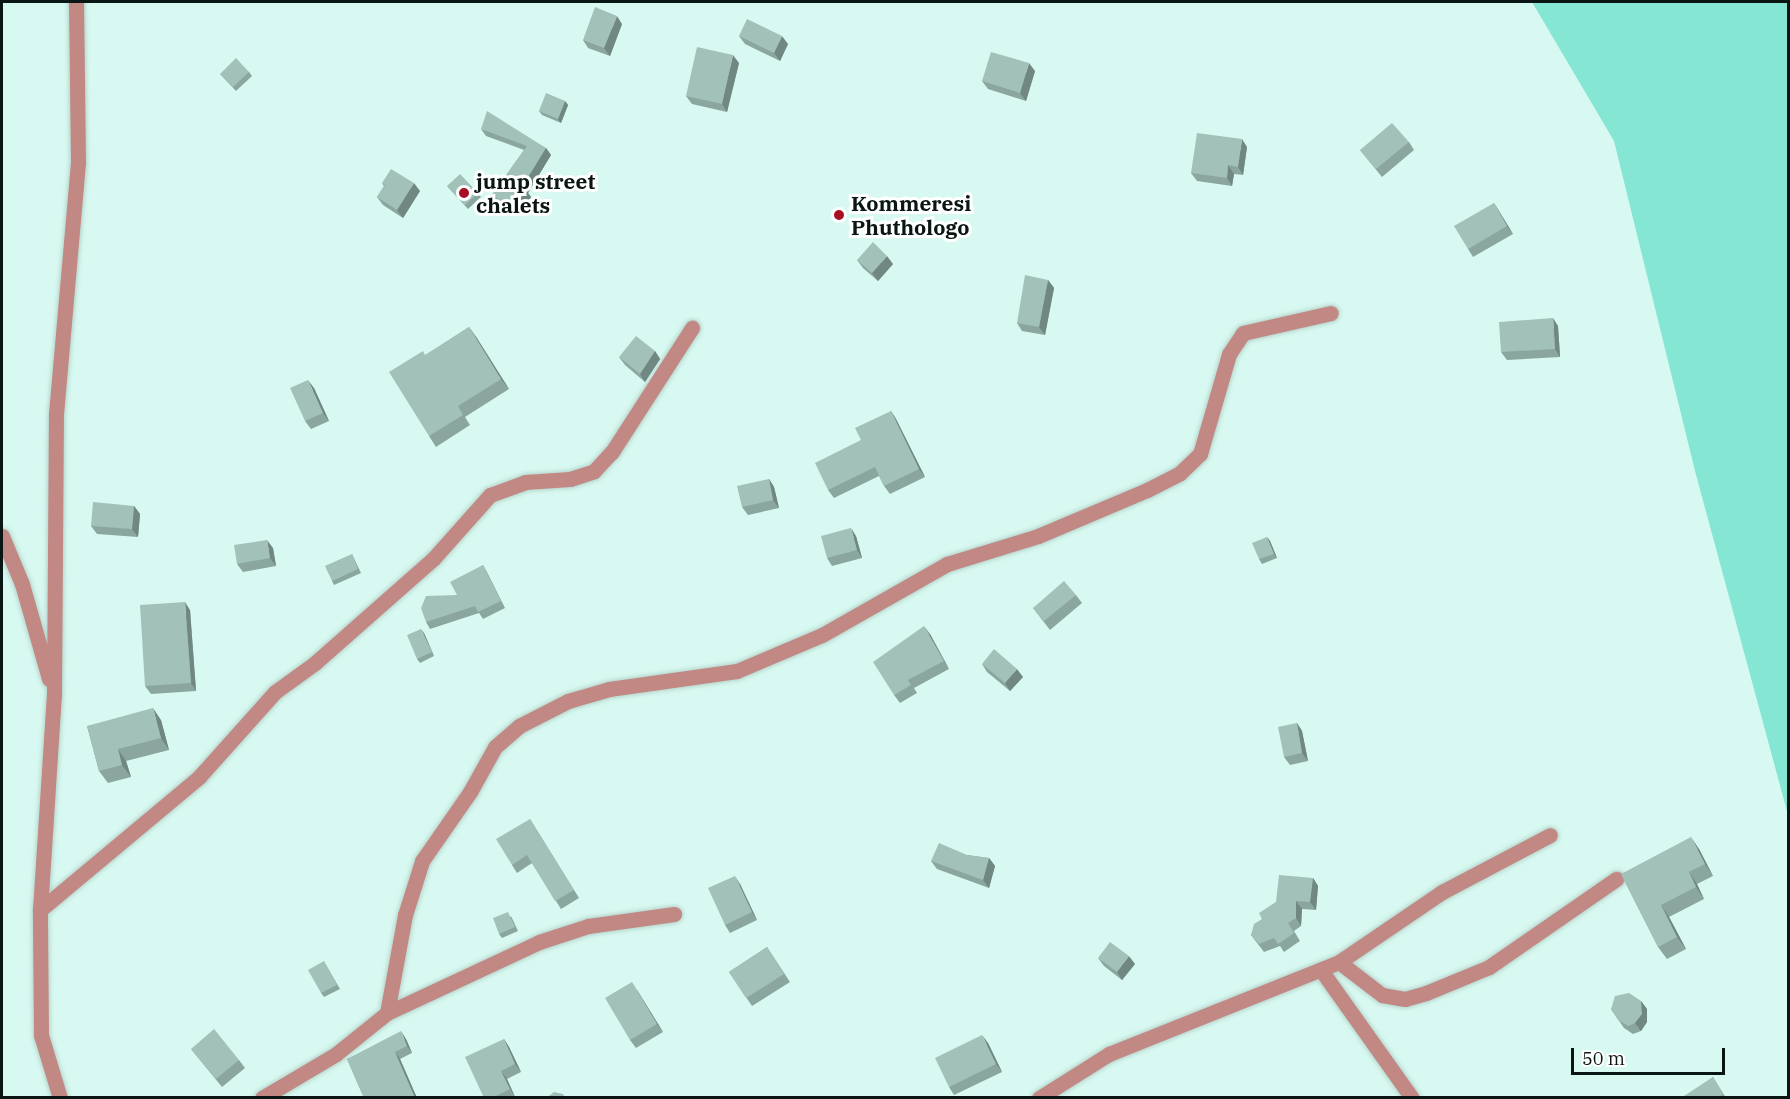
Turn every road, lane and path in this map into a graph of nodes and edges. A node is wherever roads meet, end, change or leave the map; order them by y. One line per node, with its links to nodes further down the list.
1 (76, 2): 5 (street)
2 (1331, 313): 12 (street)
3 (692, 328): 8 (street)
4 (2, 537): 5 (street)
5 (54, 696): 8 (street)
6 (1550, 835): 10 (street)
7 (1616, 879): 10 (street)
8 (40, 910): 13 (street)
9 (675, 914): 12 (street)
10 (1339, 962): 11 (street)
11 (1321, 970): 15 (street); 16 (street)
12 (387, 1013): 14 (street)
13 (60, 1098)
14 (262, 1098)
15 (1039, 1098)
16 (1412, 1098)

